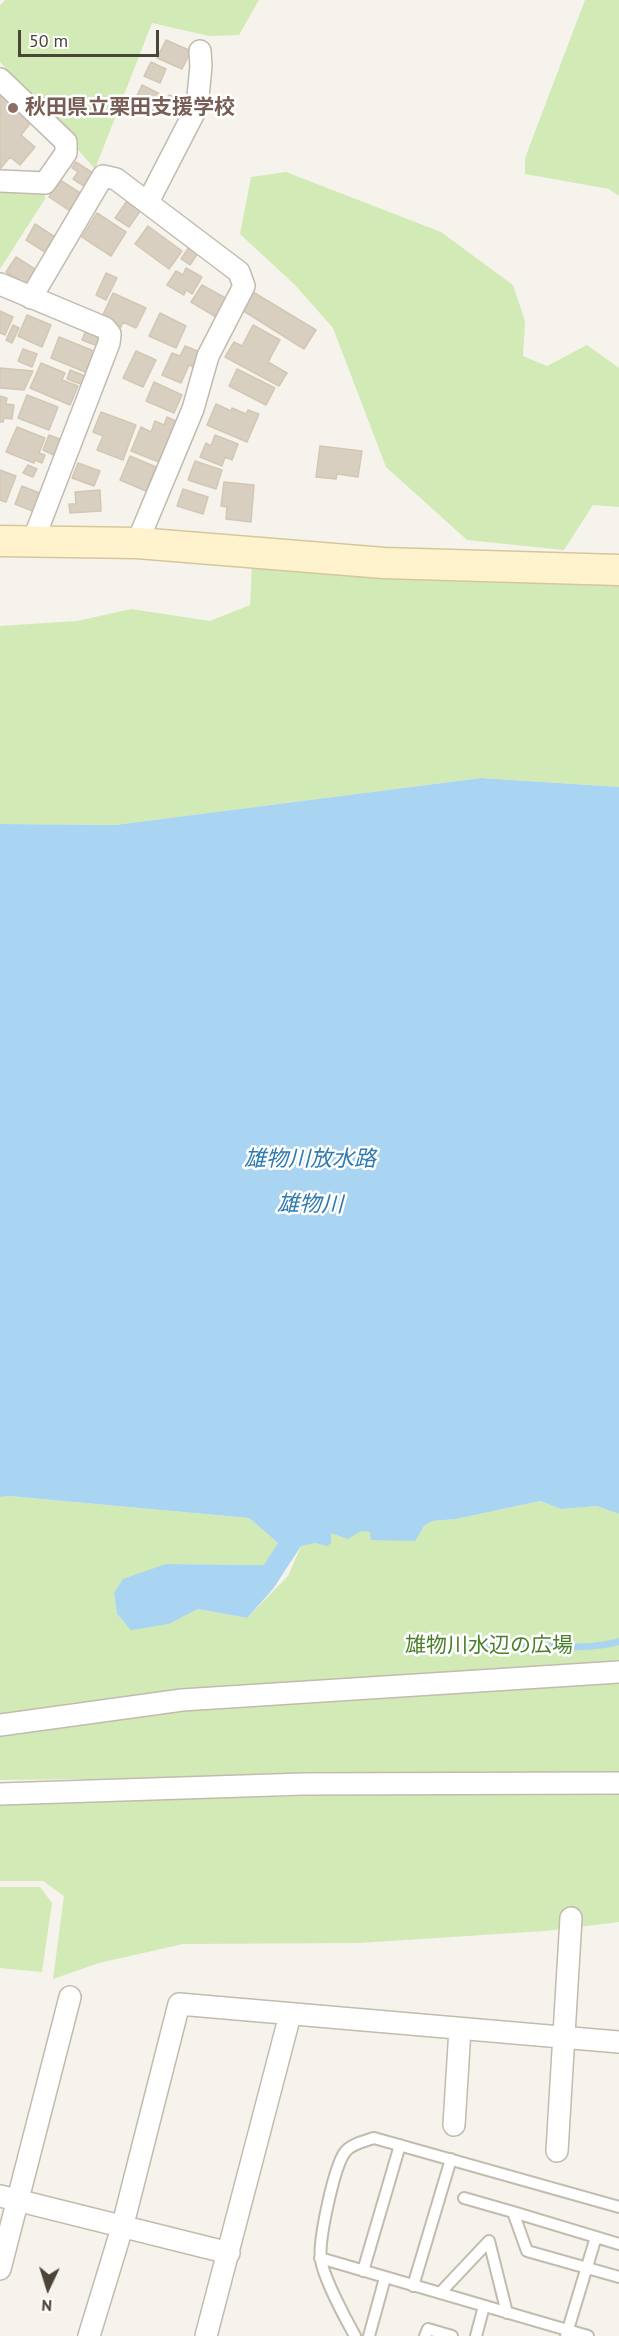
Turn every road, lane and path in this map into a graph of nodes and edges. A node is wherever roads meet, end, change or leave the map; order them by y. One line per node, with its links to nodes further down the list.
1 (200, 51): 4 (street)
2 (0, 79): 3 (street)
3 (0, 181)
4 (148, 202): 6 (street); 9 (street)
5 (0, 284): 6 (street)
6 (30, 298): 8 (street)
7 (0, 541): 8 (street)
8 (33, 541): 9 (street)
9 (137, 543): 10 (street)
10 (619, 570)
11 (619, 1672): 12 (street)
12 (0, 1725)
13 (619, 1783): 14 (street)
14 (0, 1794)
15 (571, 1918): 19 (street)
16 (70, 1996): 25 (street)
17 (290, 2015): 18 (street); 29 (street); 32 (street)
18 (460, 2029): 19 (street); 21 (street)
19 (565, 2037): 20 (street); 23 (street)
20 (619, 2042)
21 (454, 2125)
22 (400, 2145): 24 (lane); 33 (lane); 36 (lane)
23 (556, 2151)
24 (451, 2160): 27 (lane); 39 (lane)
25 (9, 2198): 29 (street); 35 (street)
26 (464, 2198): 28 (lane)
27 (619, 2207)
28 (513, 2212): 30 (lane); 34 (lane)
29 (122, 2228): 32 (street); 44 (street)
30 (596, 2237): 31 (lane); 34 (lane)
31 (619, 2244)
32 (229, 2253): 45 (street)
33 (320, 2258): 36 (lane); 46 (lane)
34 (586, 2268): 37 (lane); 43 (lane)
35 (0, 2269)
36 (363, 2271): 38 (lane)
37 (619, 2277)
38 (385, 2278): 39 (lane); 47 (lane)
39 (413, 2286): 40 (lane)
40 (440, 2294): 41 (lane); 42 (lane)
41 (484, 2306): 42 (lane); 50 (lane)
42 (507, 2313): 43 (lane)
43 (567, 2333): 51 (lane)
44 (90, 2336)
45 (206, 2336)
46 (354, 2336)
47 (369, 2336)
48 (425, 2336): 49 (lane)
49 (452, 2336)
50 (476, 2336)
51 (588, 2336)

